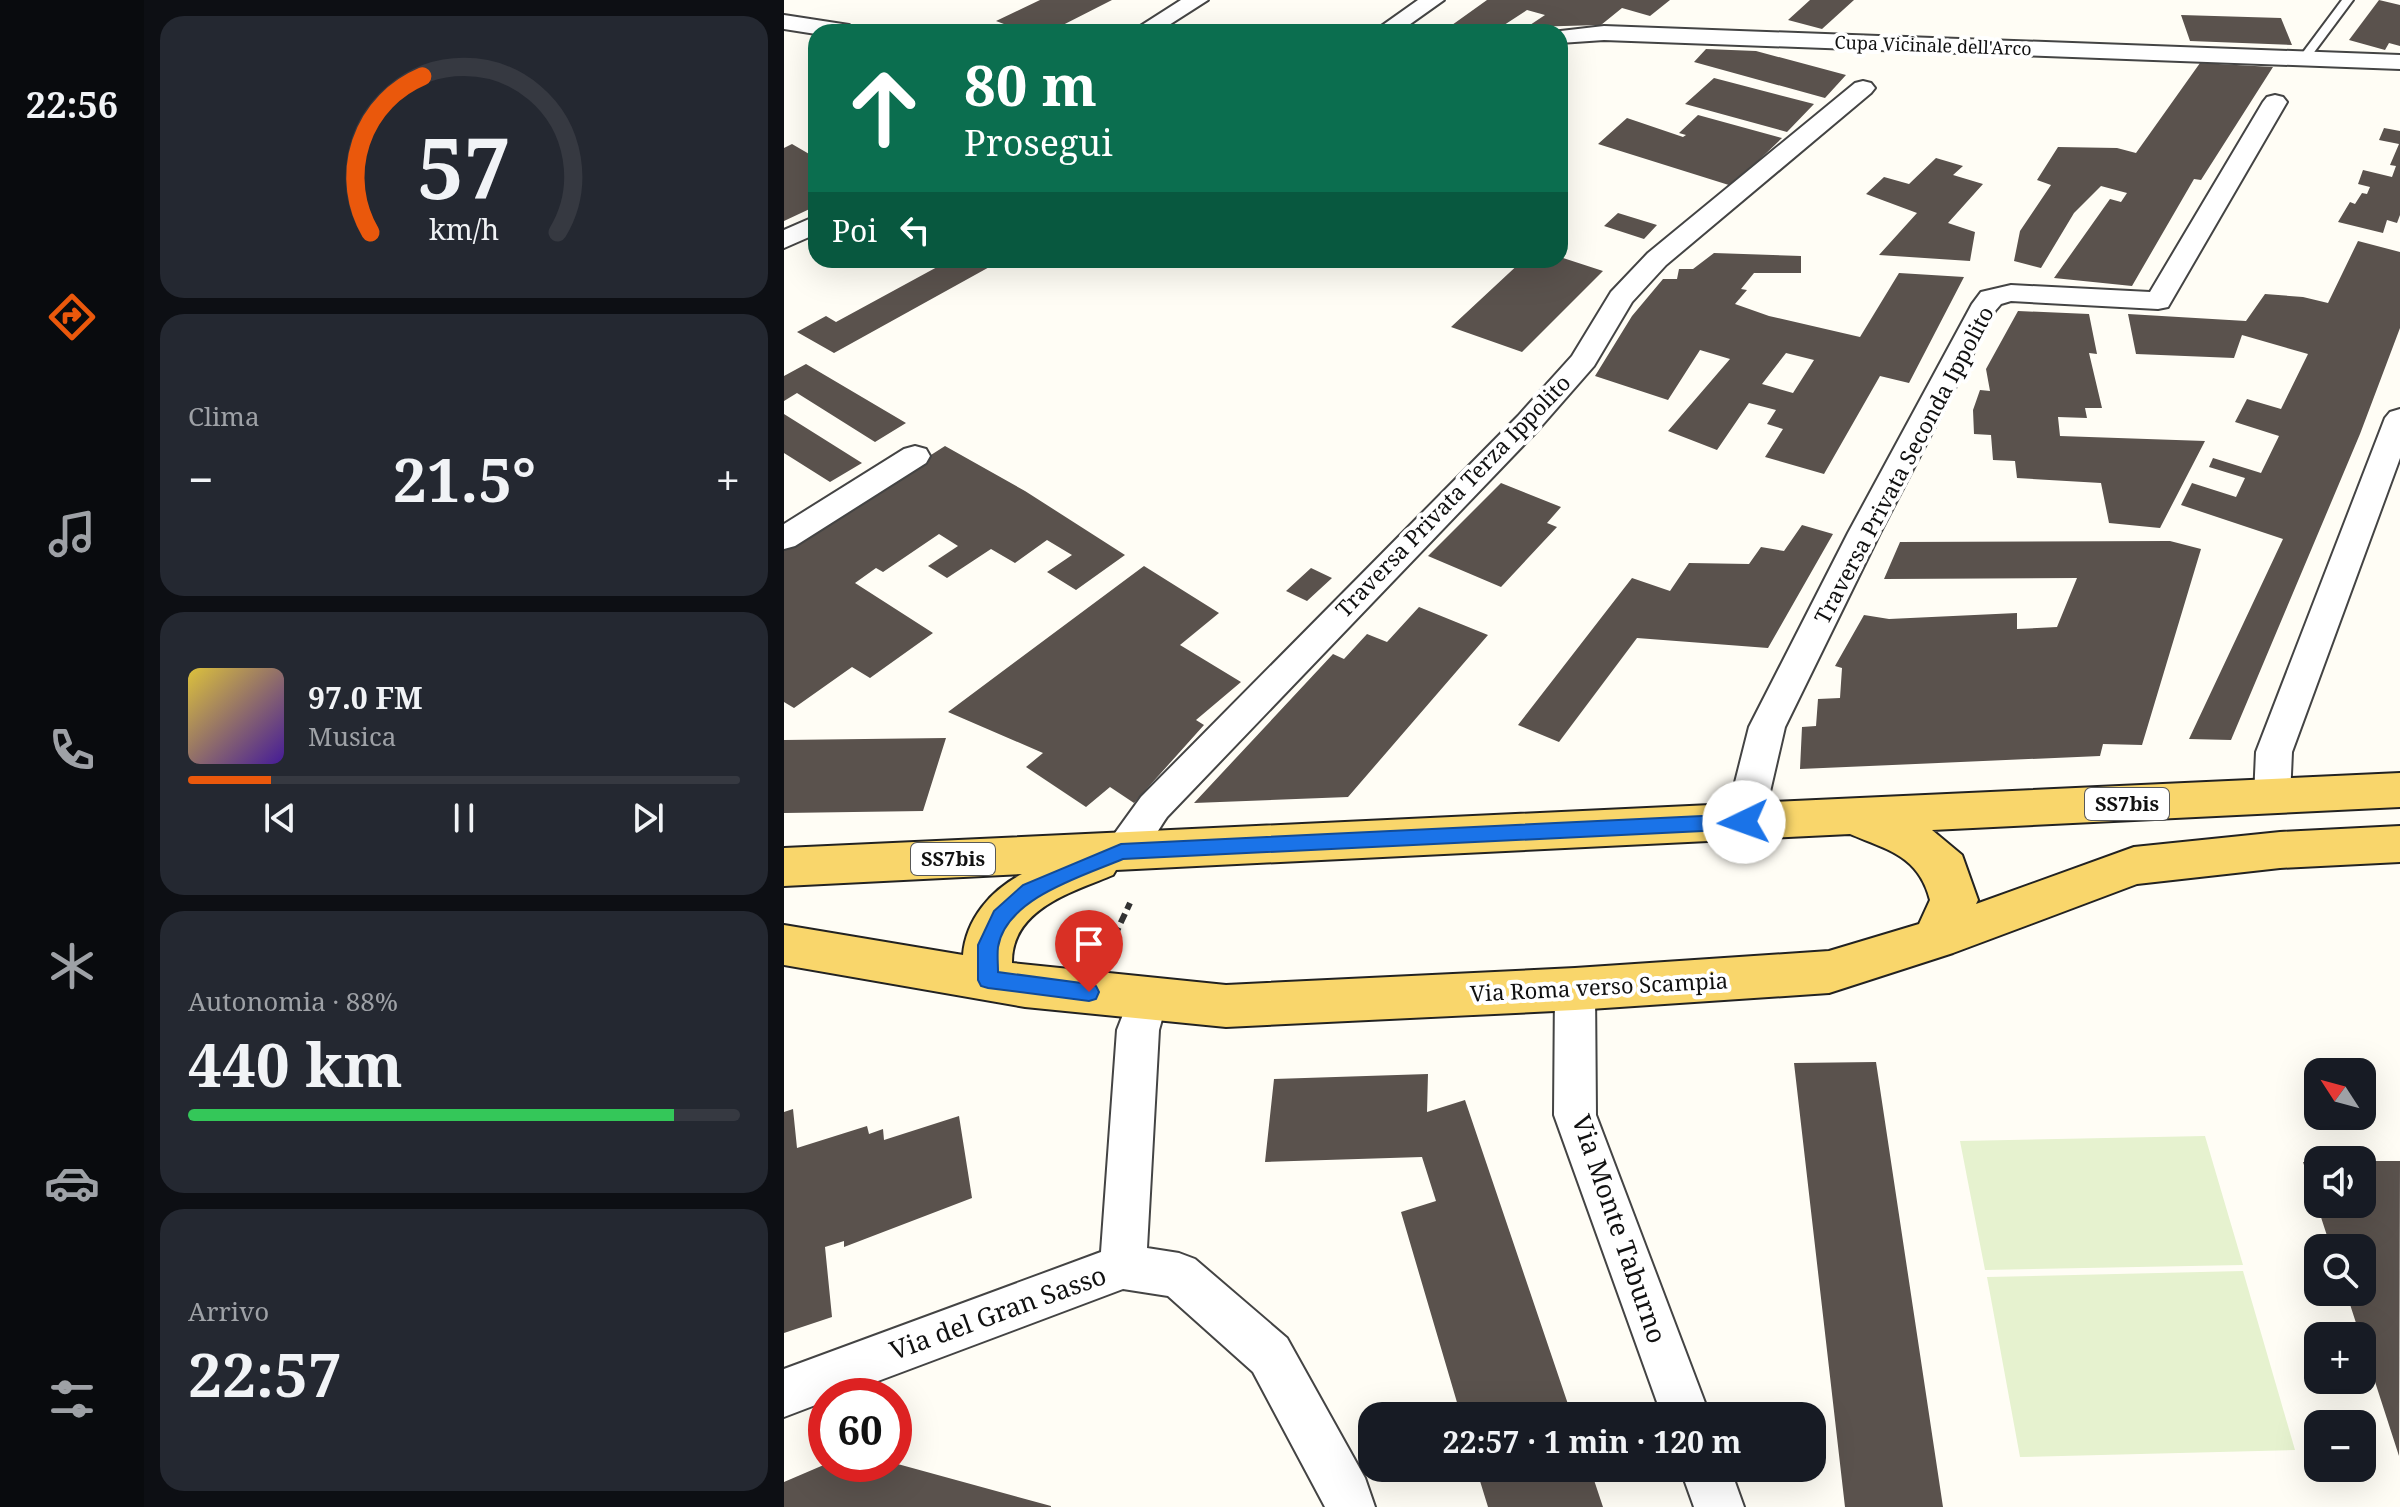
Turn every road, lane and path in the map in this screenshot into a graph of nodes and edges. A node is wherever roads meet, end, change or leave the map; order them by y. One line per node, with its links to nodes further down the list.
1 (1197, 0): 5 (street)
2 (1433, 0): 6 (street)
3 (2348, 0): 9 (lane)
4 (784, 22): 7 (street)
5 (1156, 24)
6 (1396, 24)
7 (808, 26)
8 (1568, 35): 9 (street, Cupa Vicinale dell'Arco)
9 (2305, 57): 10 (street, Cupa Vicinale dell'Arco)
10 (2400, 62)
11 (1863, 88): 23 (street, Traversa Privata Terza Ippolito)
12 (2275, 102): 21 (street, Traversa Privata Seconda Ippolito)
13 (808, 228): 14 (street)
14 (784, 240)
15 (2400, 418): 19 (street)
16 (915, 456): 17 (street)
17 (784, 538)
18 (2400, 790): 19 (main road, SS7bis)
19 (2272, 797): 20 (main road, SS7bis)
20 (1854, 817): 21 (main road); 26 (main road)
21 (1744, 822): 23 (main road)
22 (2400, 844): 26 (main road, Via Roma verso Scampia)
23 (1121, 851): 24 (main road, SS7bis); 29 (main road)
24 (784, 867)
25 (1130, 903): 28 (path)
26 (1936, 939): 30 (main road, Via Roma verso Scampia)
27 (784, 945): 29 (main road, Via Roma verso Scampia)
28 (1105, 956)
29 (988, 980): 31 (main road, Via Roma verso Scampia)
30 (1575, 989): 31 (main road, Via Roma verso Scampia); 34 (street, Via Monte Taburno)
31 (1148, 998): 32 (street)
32 (1123, 1267): 33 (street, Via del Gran Sasso); 36 (street)
33 (784, 1393)
34 (1681, 1402)
35 (1710, 1482): 37 (street)
36 (1350, 1507)
37 (1719, 1507)

